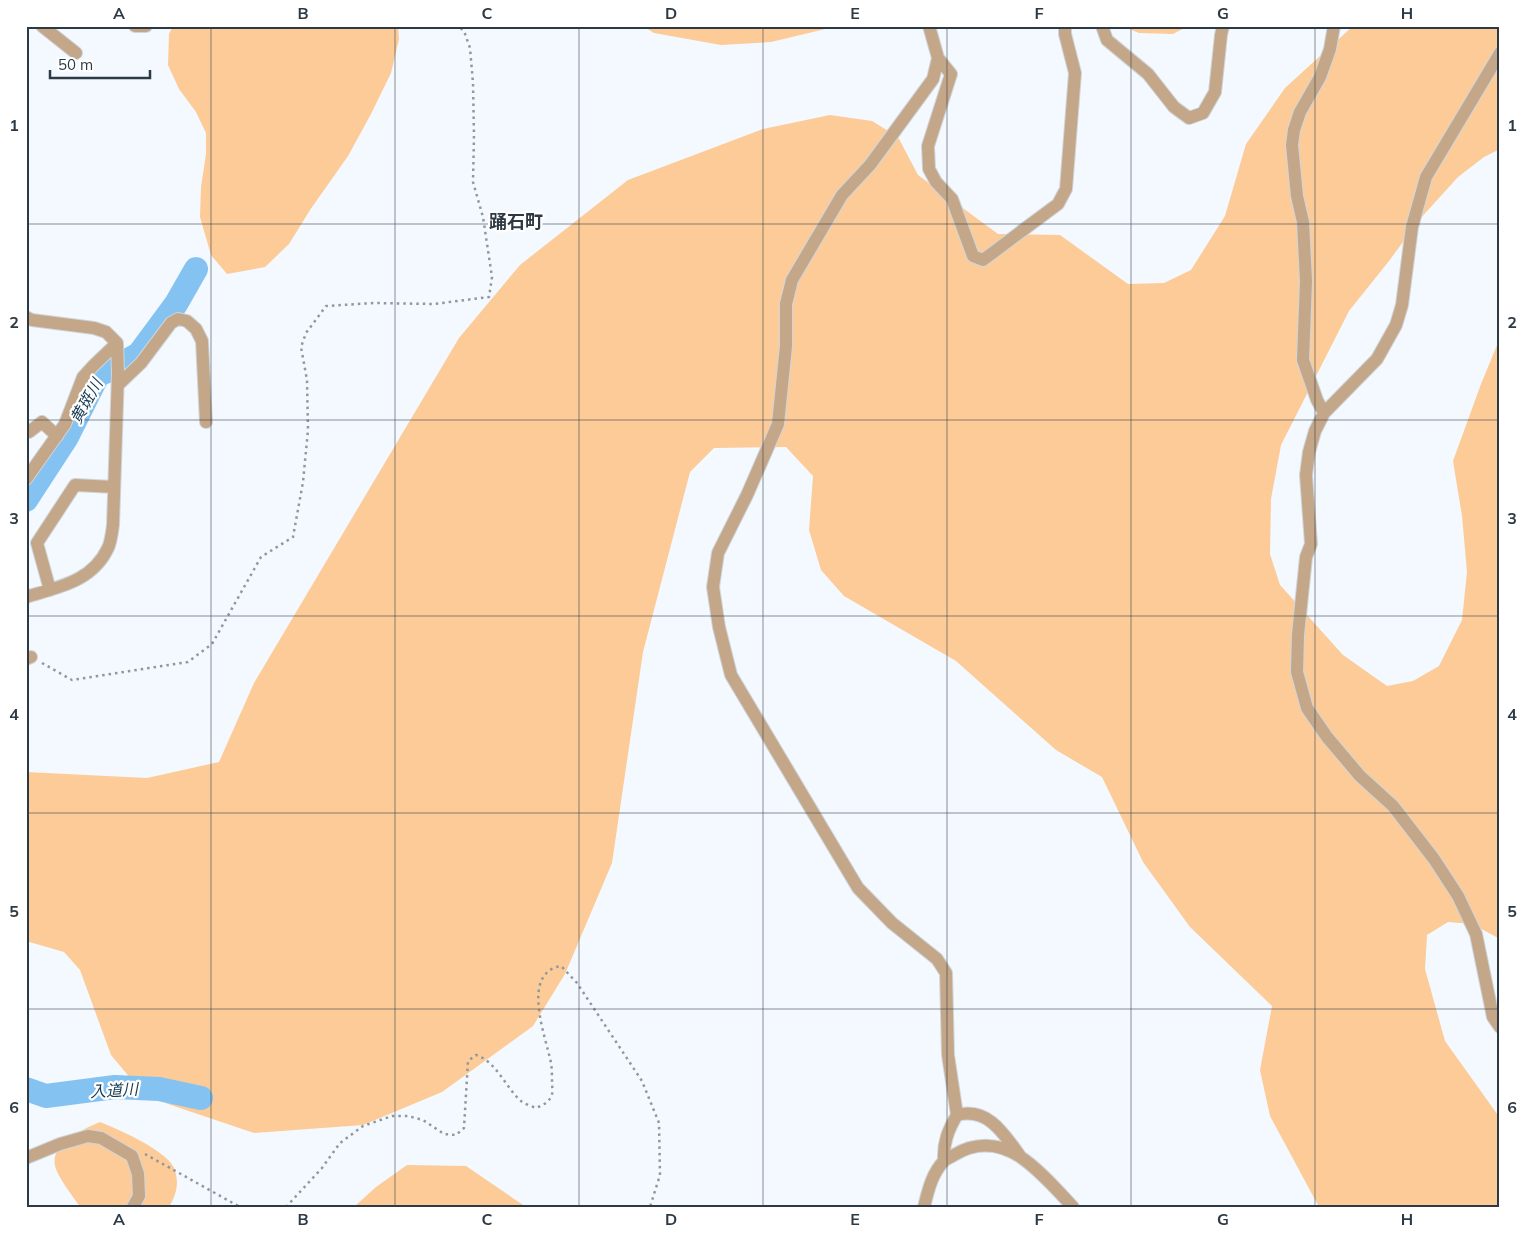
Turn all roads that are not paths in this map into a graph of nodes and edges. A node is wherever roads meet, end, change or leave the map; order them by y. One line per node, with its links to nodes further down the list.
1 (42, 26): 9 (street)
2 (136, 26): 3 (street)
3 (146, 26)
4 (929, 26): 11 (street)
5 (1065, 26): 11 (street)
6 (1102, 26): 7 (street)
7 (1224, 26)
8 (1334, 26): 15 (street)
9 (76, 53)
10 (1500, 53): 15 (street)
11 (938, 58): 24 (street)
12 (26, 317): 13 (street)
13 (117, 343): 14 (street); 18 (street)
14 (118, 385): 16 (street); 20 (street)
15 (1324, 413): 23 (street)
16 (206, 422)
17 (29, 432): 18 (street)
18 (57, 436): 19 (street)
19 (26, 479)
20 (114, 487): 21 (street); 21 (street)
21 (50, 590): 22 (street)
22 (26, 597)
23 (1500, 1027)
24 (957, 1115): 25 (street); 27 (street)
25 (1020, 1156): 27 (street); 30 (street)
26 (26, 1158): 28 (street)
27 (944, 1161): 29 (street)
28 (134, 1207)
29 (924, 1207)
30 (1073, 1207)

